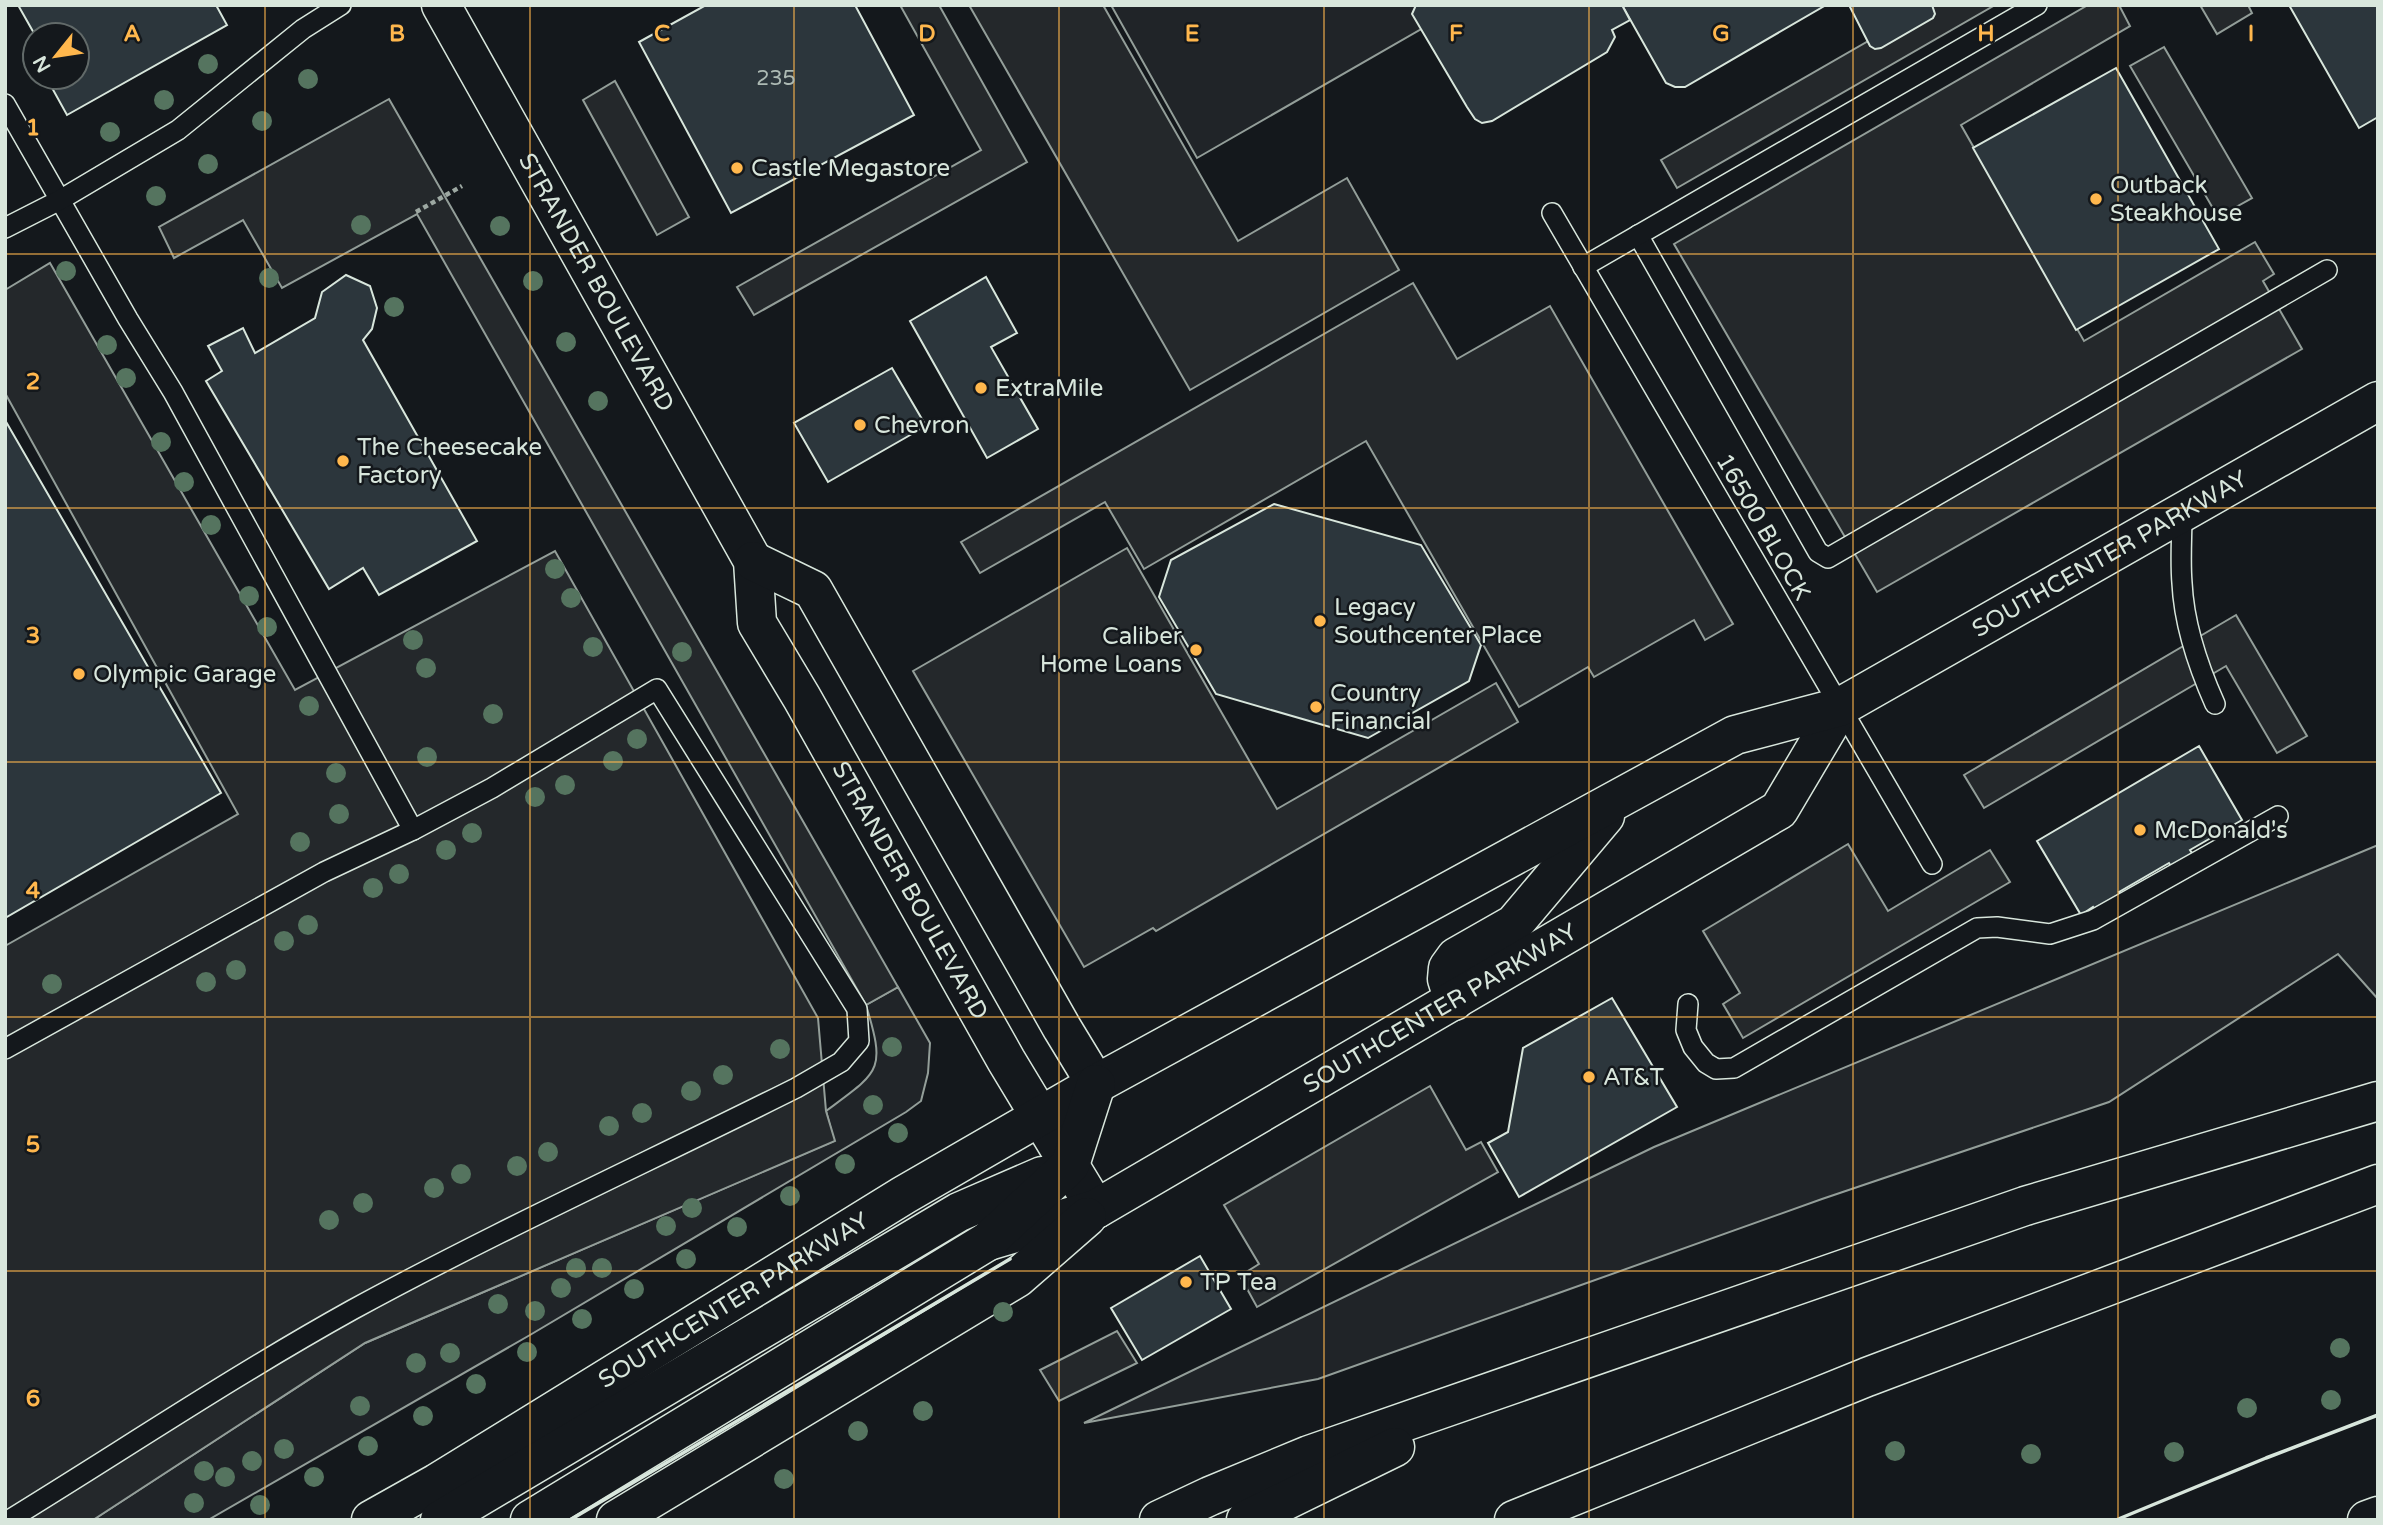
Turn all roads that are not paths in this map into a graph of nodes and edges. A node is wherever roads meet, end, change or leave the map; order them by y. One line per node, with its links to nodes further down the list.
1 (341, 5): 5 (lane)
2 (441, 5): 13 (main road, STRANDER BOULEVARD)
3 (2037, 5): 8 (lane)
4 (5, 104): 5 (lane)
5 (60, 200): 7 (lane); 18 (lane)
6 (1552, 213): 9 (lane, 16500 BLOCK)
7 (5, 228)
8 (1638, 235): 9 (lane); 10 (lane)
9 (1583, 267): 15 (lane, 16500 BLOCK)
10 (2327, 270)
11 (2378, 401): 12 (main road, SOUTHCENTER PARKWAY)
12 (2182, 512): 14 (lane); 15 (main road, SOUTHCENTER PARKWAY)
13 (753, 561): 23 (main road); 25 (main road, STRANDER BOULEVARD)
14 (2215, 704)
15 (1840, 707): 16 (main road, SOUTHCENTER PARKWAY); 19 (lane, 16500 BLOCK); 20 (main road, SOUTHCENTER PARKWAY)
16 (1620, 798): 20 (main road); 23 (main road, SOUTHCENTER PARKWAY)
17 (2278, 816): 21 (lane)
18 (413, 830): 22 (lane); 32 (lane)
19 (1932, 864)
20 (1454, 1001): 28 (main road, SOUTHCENTER PARKWAY)
21 (1688, 1004)
22 (5, 1049)
23 (1096, 1084): 25 (main road, SOUTHCENTER PARKWAY); 26 (main road, SOUTHCENTER PARKWAY)
24 (2378, 1101): 30 (main road)
25 (1040, 1116): 26 (main road, STRANDER BOULEVARD); 33 (main road, SOUTHCENTER PARKWAY)
26 (1070, 1165): 28 (main road, STRANDER BOULEVARD); 29 (main road, SOUTHCENTER PARKWAY); 34 (main road)
27 (2378, 1184): 39 (main road)
28 (1096, 1209): 29 (main road, SOUTHCENTER PARKWAY); 36 (main road)
29 (988, 1241): 35 (main road, SOUTHCENTER PARKWAY)
30 (1544, 1374): 37 (main road); 38 (main road)
31 (2378, 1516): 40 (main road)
32 (9, 1520)
33 (371, 1520)
34 (440, 1520)
35 (530, 1520)
36 (616, 1520)
37 (1159, 1520)
38 (1246, 1520)
39 (1514, 1520)
40 (2367, 1520)

